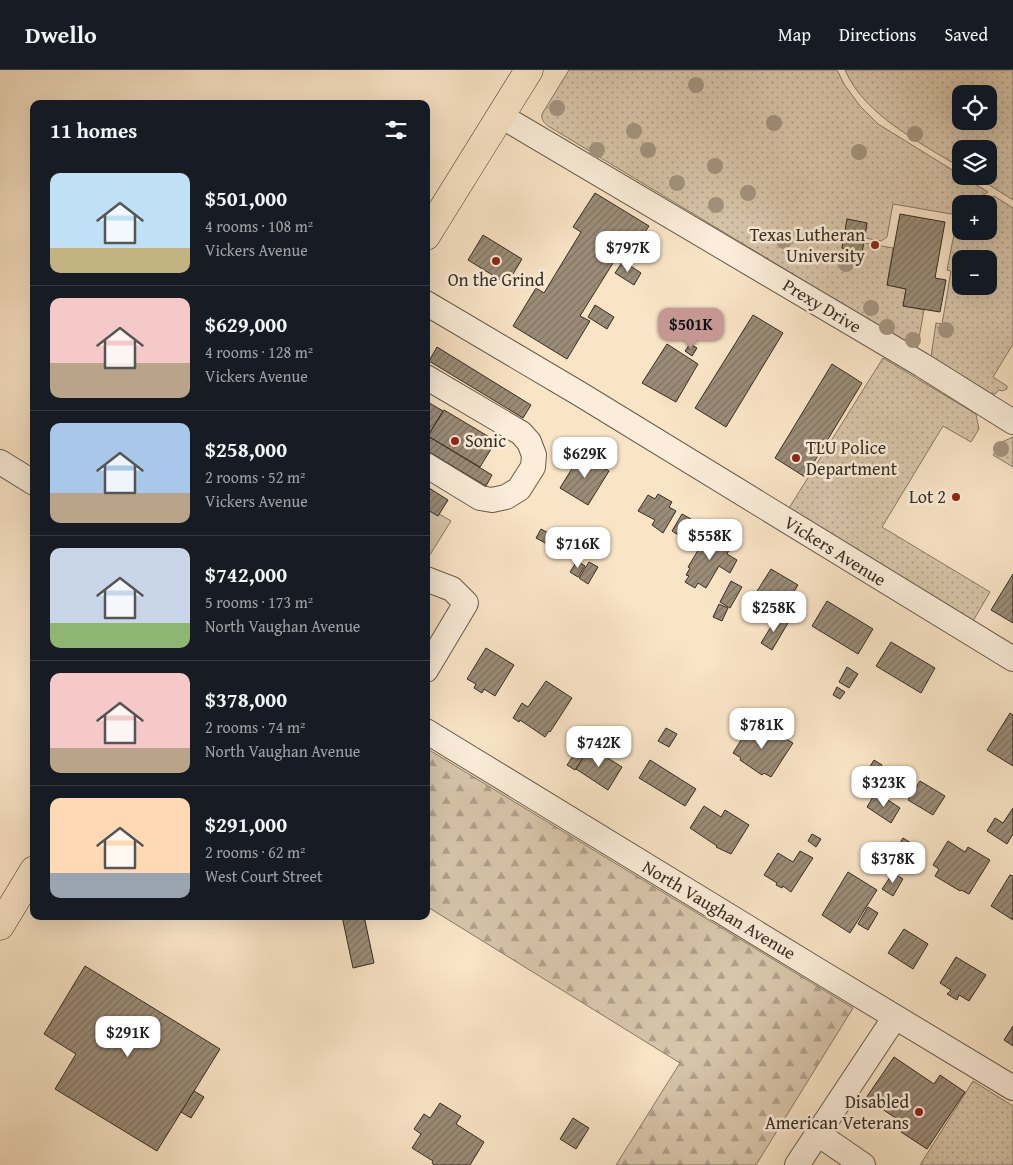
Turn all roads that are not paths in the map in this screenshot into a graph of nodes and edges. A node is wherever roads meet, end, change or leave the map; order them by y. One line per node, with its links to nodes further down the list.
1 (529, 70): 2 (main road)
2 (501, 116): 3 (main road); 6 (street, Prexy Drive)
3 (430, 230)
4 (430, 305): 11 (street, Vickers Avenue)
5 (430, 379): 8 (street)
6 (1013, 422)
7 (0, 462): 9 (street)
8 (430, 467)
9 (30, 481)
10 (430, 581): 12 (street)
11 (1013, 659)
12 (430, 663)
13 (430, 733): 16 (street, North Vaughan Avenue)
14 (30, 877): 15 (main road)
15 (0, 926)
16 (895, 1017): 17 (street, North Vaughan Avenue); 18 (street)
17 (1013, 1088)
18 (818, 1134): 19 (street); 20 (street)
19 (797, 1165)
20 (863, 1165)

